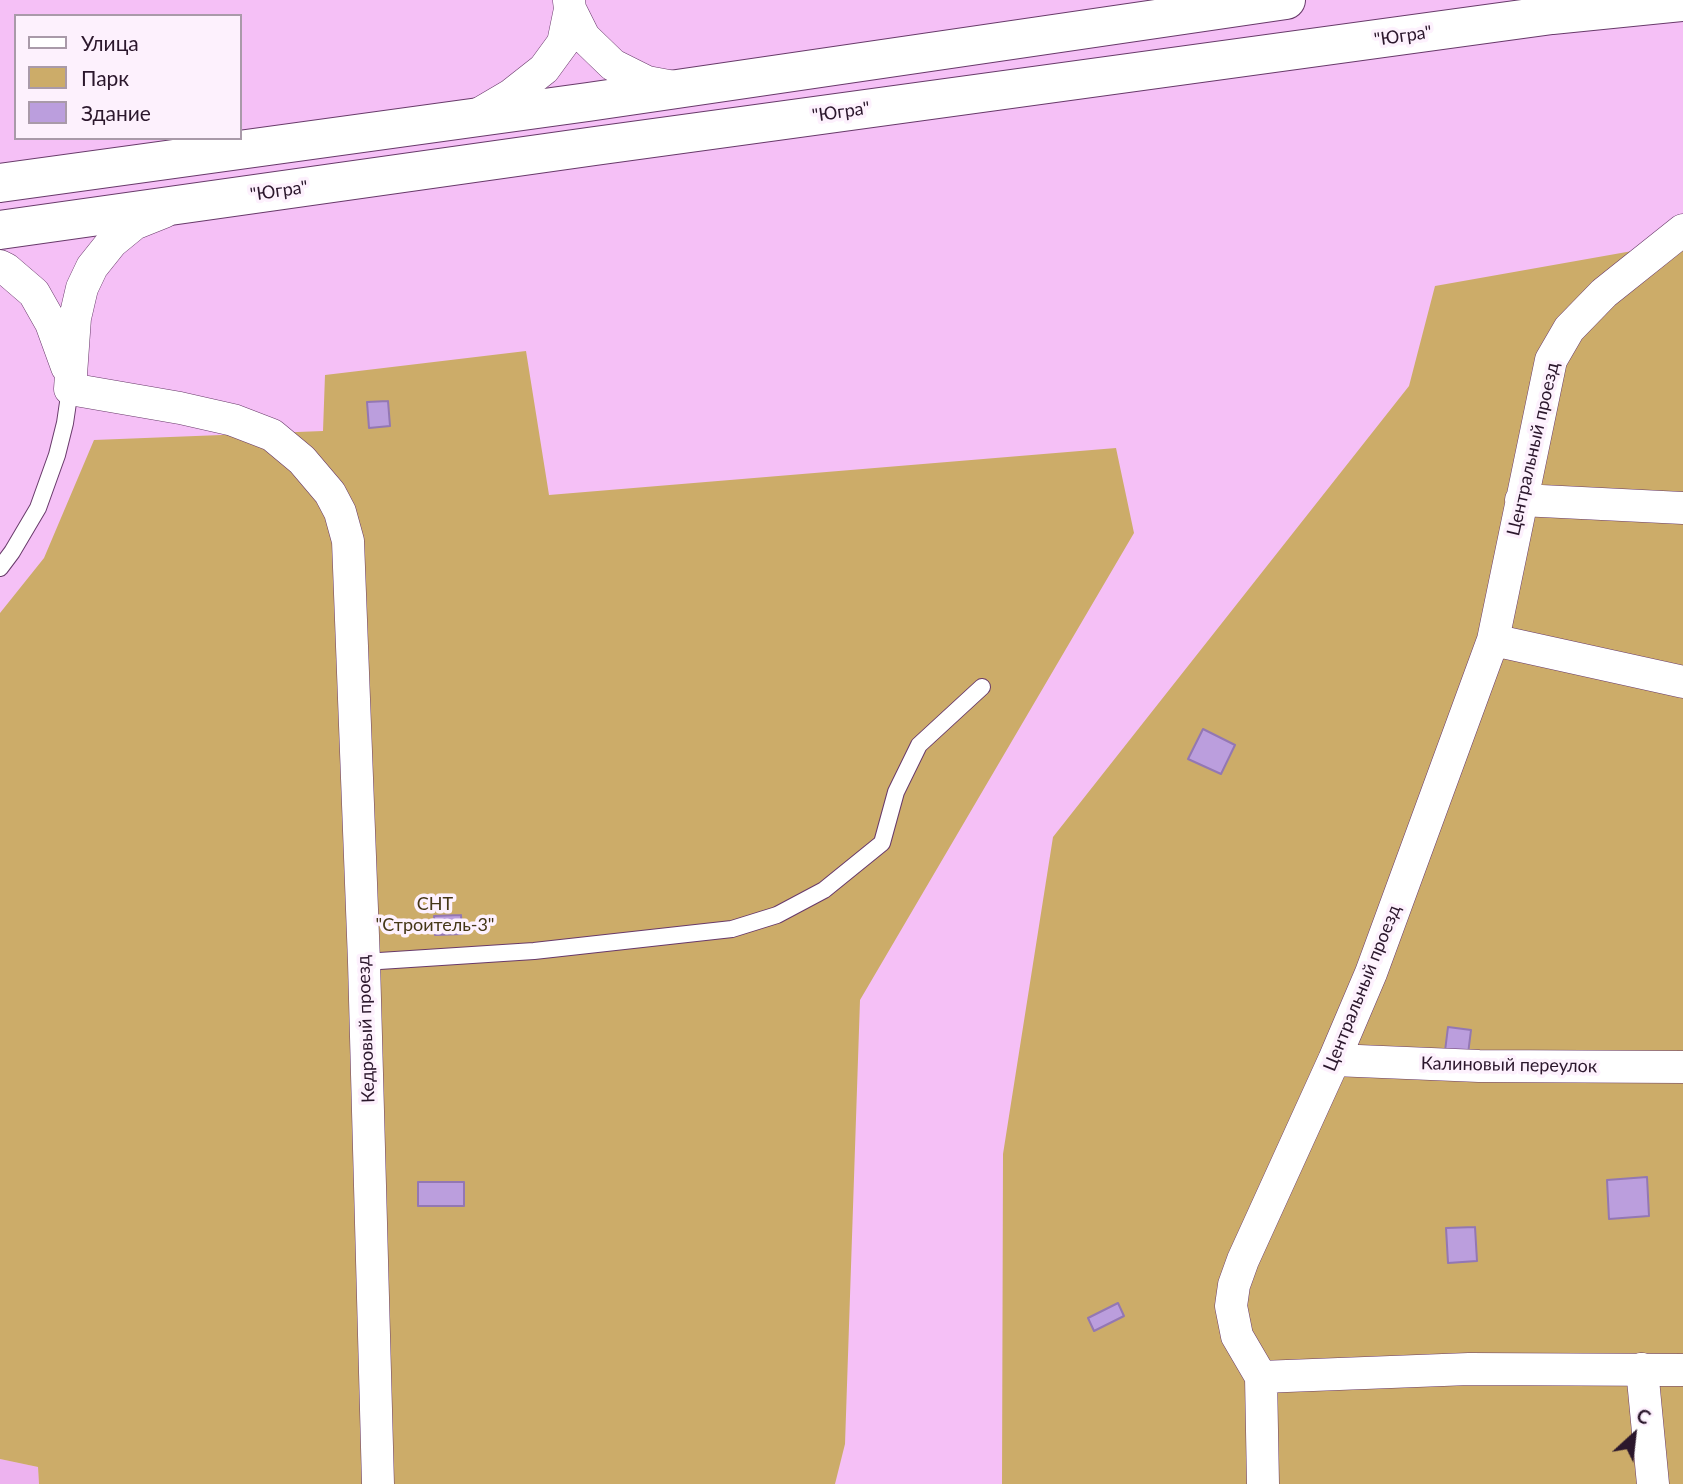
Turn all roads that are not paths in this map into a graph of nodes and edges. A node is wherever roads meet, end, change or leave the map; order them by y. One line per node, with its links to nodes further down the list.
1 (1286, 0): 4 (highway)
2 (570, 4): 4 (street); 5 (street)
3 (1675, 5): 7 (highway, "Югра")
4 (680, 88): 5 (highway)
5 (474, 117): 6 (highway)
6 (0, 183)
7 (180, 205): 8 (highway, "Югра"); 11 (street)
8 (0, 230)
9 (1683, 230): 12 (street, Центральный проезд)
10 (0, 266): 11 (street)
11 (69, 382): 14 (lane); 18 (street, Кедровый проезд)
12 (1521, 500): 13 (street); 15 (street, Центральный проезд)
13 (1683, 508)
14 (0, 568)
15 (1493, 640): 16 (street); 19 (street, Центральный проезд)
16 (1683, 682)
17 (982, 687): 18 (lane)
18 (364, 962): 24 (street, Кедровый проезд)
19 (1334, 1060): 20 (street, Калиновый переулок); 23 (street, Центральный проезд)
20 (1683, 1067)
21 (1642, 1369): 22 (street); 23 (street); 26 (street)
22 (1683, 1370)
23 (1261, 1377): 25 (street)
24 (378, 1484)
25 (1264, 1484)
26 (1653, 1484)

